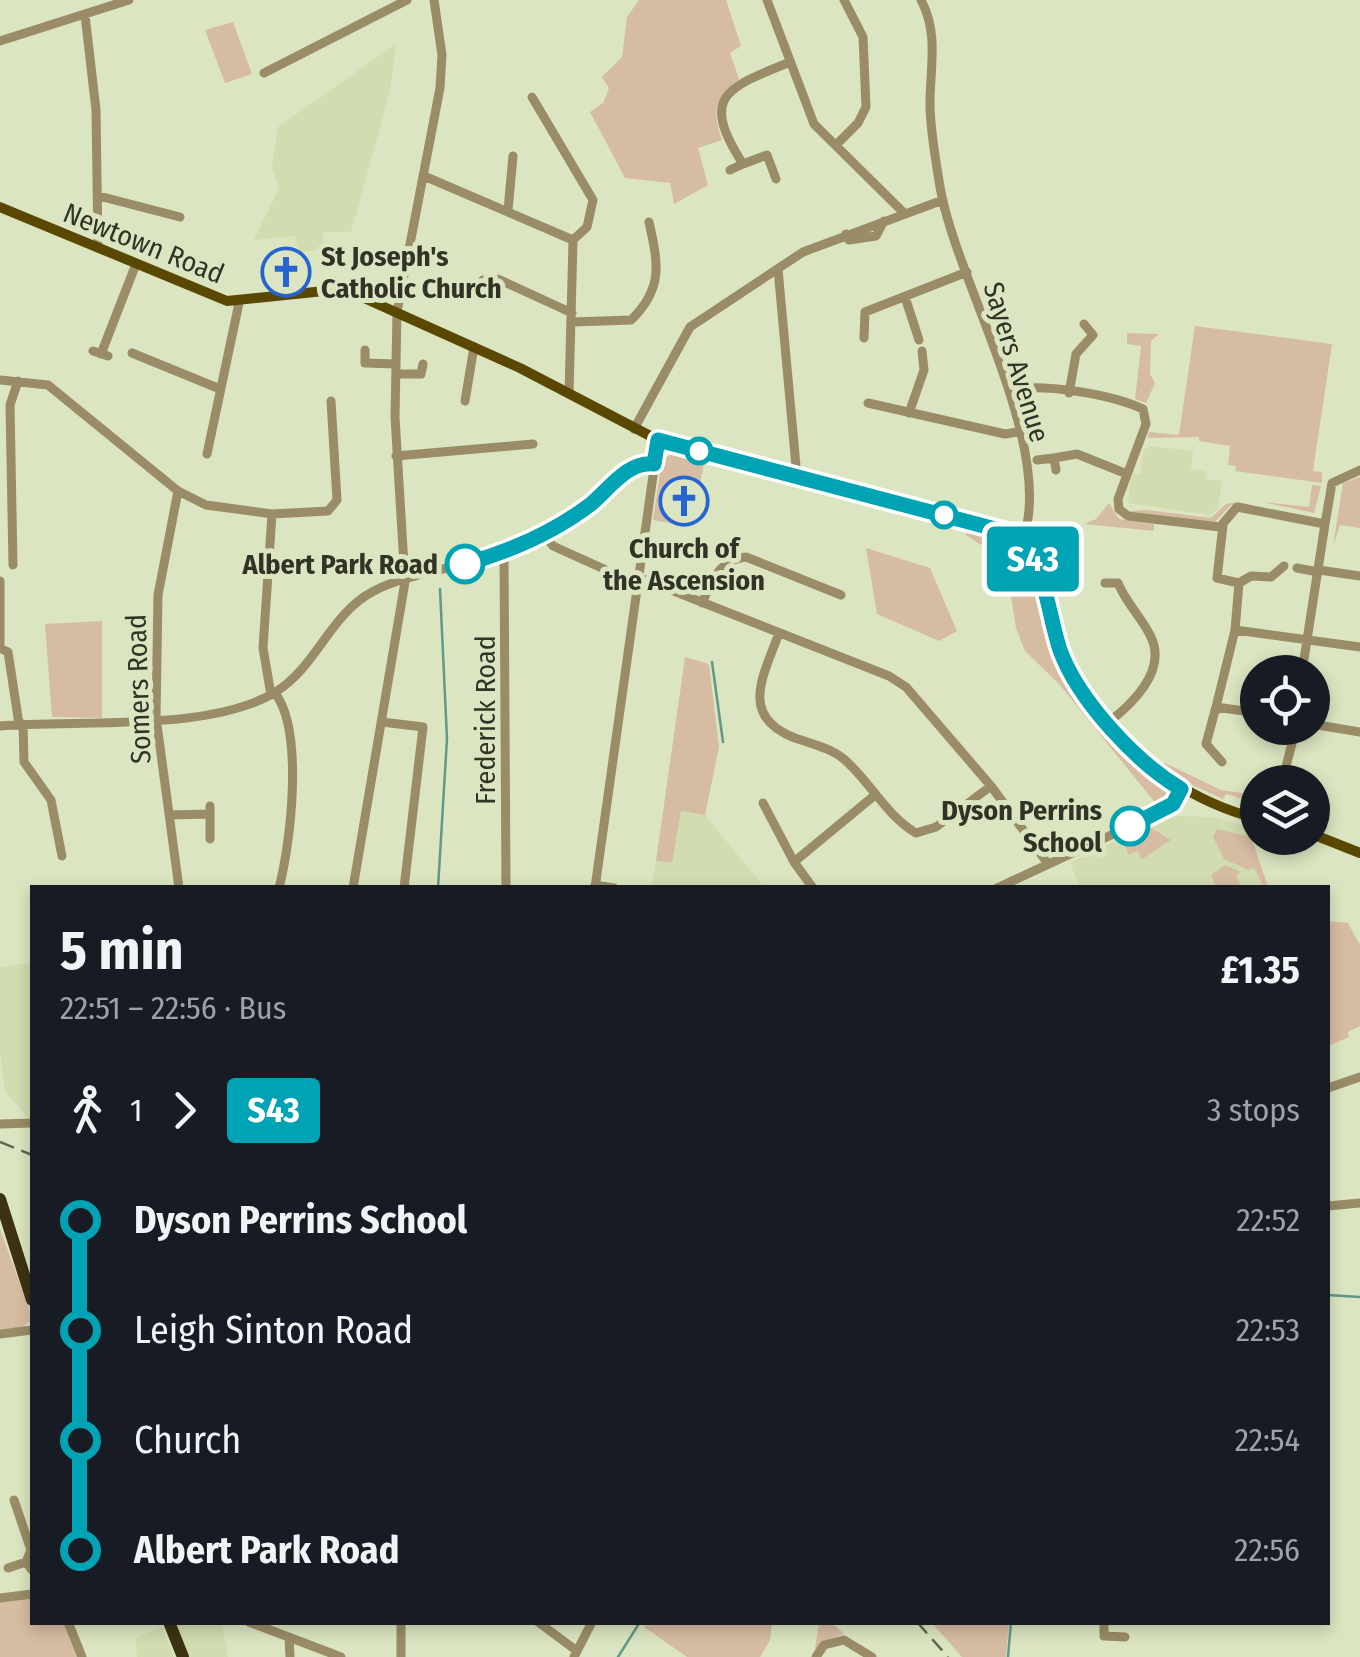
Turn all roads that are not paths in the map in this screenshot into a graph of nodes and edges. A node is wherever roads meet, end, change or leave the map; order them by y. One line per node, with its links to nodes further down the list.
1 (129, 0): 7 (street)
2 (407, 0): 10 (street)
3 (434, 0): 16 (street)
4 (767, 0): 9 (street)
5 (844, 0): 12 (street)
6 (921, 0): 19 (street, Sayers Avenue)
7 (85, 15): 8 (street); 18 (street)
8 (0, 41)
9 (788, 63): 12 (street); 14 (street)
10 (264, 73)
11 (532, 97): 25 (street)
12 (836, 145): 22 (street)
13 (513, 156): 21 (street)
14 (743, 164): 15 (street); 17 (street)
15 (730, 170)
16 (424, 176): 21 (street); 33 (street)
17 (776, 179)
18 (100, 196): 23 (street); 26 (street)
19 (943, 200): 22 (street); 29 (street, Sayers Avenue)
20 (0, 207): 26 (main road, Newtown Road)
21 (508, 210): 25 (street)
22 (905, 214): 28 (street)
23 (180, 217)
24 (649, 222): 34 (street)
25 (573, 240): 34 (street)
26 (98, 248): 27 (main road, Newtown Road)
27 (136, 264): 32 (main road, Newtown Road); 40 (street)
28 (778, 270): 53 (street); 65 (street)
29 (967, 272): 31 (street); 46 (street, Sayers Avenue)
30 (483, 280): 34 (street)
31 (904, 297): 36 (street); 52 (street)
32 (239, 303): 33 (main road, Newtown Road); 45 (street)
33 (397, 312): 37 (main road, Newtown Road); 41 (street)
34 (572, 318): 48 (street)
35 (1084, 324): 47 (street)
36 (864, 338)
37 (474, 347): 48 (main road, Newtown Road); 49 (street)
38 (365, 350): 41 (street)
39 (132, 352): 45 (street)
40 (100, 354)
41 (396, 369): 42 (street); 58 (street)
42 (422, 373)
43 (0, 380): 44 (street)
44 (18, 381): 66 (street); 73 (street)
45 (220, 389): 57 (street)
46 (1009, 390): 47 (street); 54 (street, Sayers Avenue)
47 (1069, 393): 64 (street)
48 (570, 394): 53 (main road, Newtown Road)
49 (466, 401)
50 (868, 404): 52 (street)
51 (329, 405): 67 (street)
52 (910, 414): 54 (street)
53 (634, 429): 55 (main road, Newtown Road)
54 (1018, 432): 71 (street, Sayers Avenue)
55 (658, 440): 61 (street); 65 (main road, Newtown Road)
56 (533, 444): 58 (street)
57 (208, 454)
58 (396, 456): 82 (street)
59 (1054, 458): 60 (street); 62 (street); 64 (street)
60 (1037, 460)
61 (654, 464): 70 (street); 80 (street)
62 (1056, 470)
63 (1360, 470): 68 (street)
64 (1127, 474): 69 (street)
65 (797, 477): 71 (main road, Newtown Road)
66 (178, 490): 67 (street); 97 (street, Somers Road)
67 (272, 514): 94 (street)
68 (1325, 524): 69 (street); 77 (street)
69 (1223, 525): 85 (street)
70 (544, 535): 72 (street); 76 (street)
71 (1022, 538): 99 (main road)
72 (504, 553): 82 (street); 121 (street, Frederick Road)
73 (13, 565)
74 (1284, 566): 85 (street)
75 (1297, 568): 77 (street)
76 (604, 569)
77 (1318, 571): 79 (street); 90 (street)
78 (1126, 572): 84 (street)
79 (1360, 576)
80 (638, 577): 87 (street); 122 (street)
81 (0, 581): 91 (street)
82 (406, 582): 94 (street); 98 (street)
83 (1105, 582): 84 (street)
84 (1118, 583): 99 (street)
85 (1239, 583): 88 (street)
86 (840, 594): 87 (street)
87 (702, 603): 89 (street)
88 (1235, 630): 90 (street); 95 (street)
89 (780, 633): 105 (street); 107 (street)
90 (1308, 640): 92 (street); 93 (street)
91 (1, 644): 100 (street)
92 (1360, 647)
93 (1305, 655)
94 (273, 694): 97 (street); 118 (street)
95 (1216, 707): 96 (street); 104 (street)
96 (1240, 711)
97 (156, 718): 100 (street); 110 (street, Somers Road)
98 (382, 722): 119 (street); 120 (street)
99 (1108, 722): 106 (main road)
100 (21, 724): 101 (street); 114 (street)
101 (0, 726)
102 (1330, 727): 103 (street)
103 (1360, 732)
104 (1222, 762)
105 (991, 786): 107 (street); 116 (street)
106 (1181, 789): 109 (main road); 116 (street)
107 (875, 795): 115 (street)
108 (763, 803): 115 (street)
109 (1240, 813)
110 (168, 815): 111 (street); 117 (street, Somers Road)
111 (210, 839)
112 (1330, 842): 113 (main road)
113 (1360, 854)
114 (62, 856)
115 (794, 862): 123 (street)
116 (1048, 864): 124 (street)
117 (179, 885)
118 (280, 885)
119 (354, 885)
120 (404, 885)
121 (506, 885)
122 (595, 885)
123 (812, 885)
124 (1003, 885)
125 (1360, 1077): 126 (street)
126 (1330, 1087)
127 (0, 1124): 128 (street)
128 (30, 1124)
129 (0, 1199): 132 (highway)
130 (1360, 1202): 131 (street)
131 (1330, 1206)
132 (30, 1290)
133 (30, 1330): 134 (street)
134 (0, 1334)
135 (14, 1500): 136 (street)
136 (30, 1547)
137 (29, 1566): 138 (street)
138 (8, 1568)
139 (30, 1594): 140 (street)
140 (0, 1598)
141 (69, 1625): 151 (street)
142 (170, 1625): 152 (highway)
143 (256, 1625): 148 (street)
144 (401, 1625): 155 (street)
145 (541, 1625): 150 (street)
146 (590, 1625): 150 (street)
147 (1104, 1625): 149 (street)
148 (288, 1638): 153 (street); 154 (street)
149 (1125, 1638)
150 (575, 1654)
151 (82, 1657)
152 (183, 1657)
153 (290, 1657)
154 (341, 1657)
155 (401, 1657)
156 (816, 1657): 157 (street)
157 (872, 1657)

